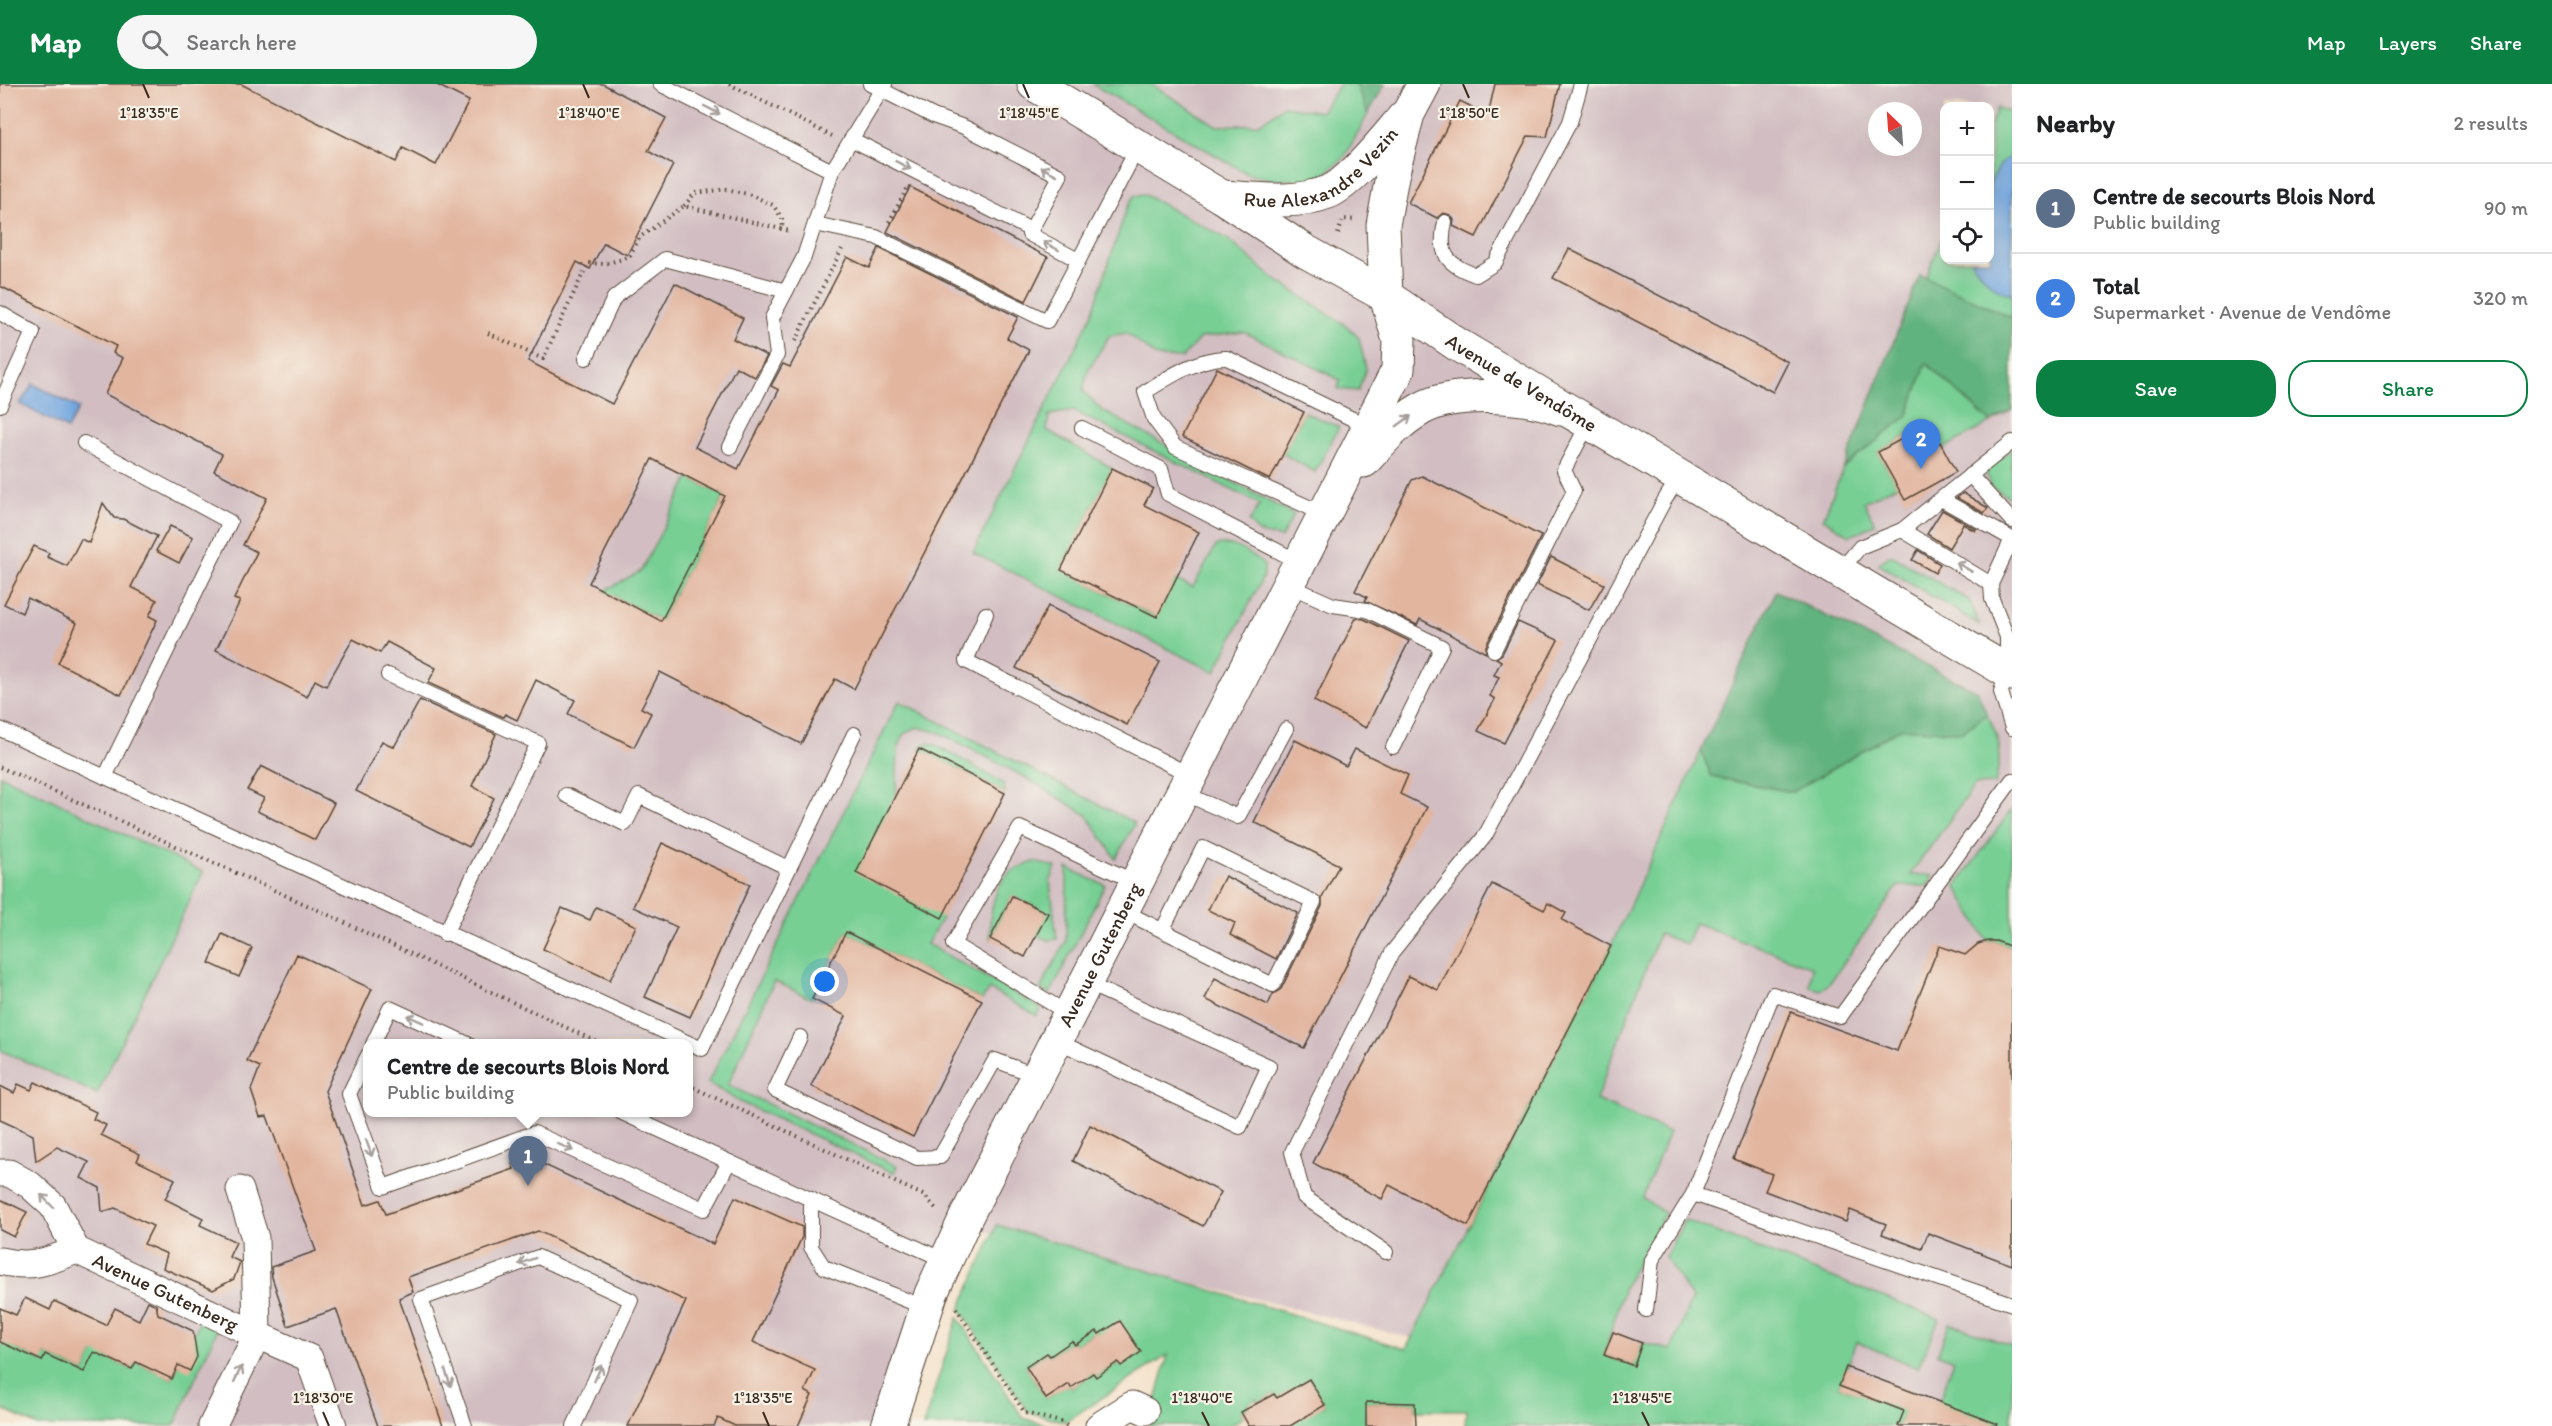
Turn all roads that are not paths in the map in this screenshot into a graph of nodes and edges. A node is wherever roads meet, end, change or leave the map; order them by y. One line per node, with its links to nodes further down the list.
1 (660, 84): 9 (lane, one-way to 9)
2 (1034, 84): 8 (main road, Avenue de Vendôme)
3 (1424, 84): 6 (main road, Rue Alexandre Vezin)
4 (1581, 84): 11 (lane)
5 (879, 86): 7 (lane); 13 (lane, one-way to 5)
6 (1408, 114): 10 (main road, Rue Alexandre Vezin); 16 (main road, Rue Alexandre Vezin)
7 (851, 139): 9 (lane); 13 (lane, one-way to 13)
8 (1138, 147): 10 (main road, Avenue de Vendôme); 14 (lane)
9 (832, 171): 12 (lane)
10 (1222, 197): 16 (main road, Avenue de Vendôme)
11 (1445, 222)
12 (815, 224): 14 (lane); 15 (lane)
13 (1031, 230): 14 (lane, one-way to 13)
14 (1078, 260)
15 (786, 291): 18 (lane); 25 (lane)
16 (1386, 296): 20 (main road, Avenue de Vendôme); 21 (main road, Avenue Gutenberg)
17 (0, 313): 19 (lane)
18 (586, 358)
19 (0, 405)
20 (1589, 422): 27 (main road, Avenue de Vendôme); 29 (main road, Avenue Gutenberg, one-way to 20); 37 (lane)
21 (1369, 427): 29 (main road, Avenue Gutenberg); 29 (lane)
22 (1082, 428): 34 (lane)
23 (2012, 442): 26 (lane)
24 (84, 443): 45 (lane)
25 (730, 447)
26 (1970, 476): 28 (lane); 30 (lane)
27 (1679, 477): 33 (main road, Avenue de Vendôme); 69 (lane)
28 (1941, 499): 31 (lane); 32 (lane)
29 (1329, 504): 34 (main road, Avenue Gutenberg)
30 (2012, 521)
31 (1902, 530): 33 (lane); 35 (lane, one-way to 31)
32 (2012, 539): 35 (lane)
33 (1840, 571): 38 (main road, Avenue de Vendôme)
34 (1293, 574): 44 (lane); 47 (main road, Avenue Gutenberg)
35 (1991, 584): 38 (lane)
36 (986, 614): 47 (lane)
37 (1494, 650)
38 (2010, 672): 40 (lane)
39 (388, 675): 52 (lane)
40 (2012, 728)
41 (0, 729): 45 (lane)
42 (1286, 729): 47 (lane)
43 (854, 734): 49 (lane)
44 (1393, 747)
45 (105, 777): 52 (lane)
46 (2012, 780): 66 (lane)
47 (1185, 784): 50 (main road, Avenue Gutenberg)
48 (566, 795): 49 (lane)
49 (789, 868): 59 (lane)
50 (1128, 896): 51 (lane); 53 (main road, Avenue Gutenberg); 54 (lane)
51 (1163, 929): 51 (lane)
52 (445, 934): 58 (lane)
53 (1084, 982): 54 (main road, Avenue Gutenberg); 54 (lane)
54 (1062, 1027): 61 (main road, Avenue Gutenberg)
55 (800, 1037): 61 (lane)
56 (375, 1039): 57 (lane, one-way to 56)
57 (457, 1039)
58 (680, 1039)
59 (693, 1045)
60 (363, 1065): 63 (lane, one-way to 63)
61 (1037, 1076): 71 (main road, Avenue Gutenberg)
62 (629, 1117): 63 (lane)
63 (729, 1162): 67 (lane)
64 (0, 1173): 68 (street, Avenue Gutenberg, one-way to 64)
65 (240, 1190): 75 (street, Avenue Gutenberg)
66 (1693, 1194): 72 (lane); 74 (lane)
67 (811, 1199): 71 (lane); 73 (lane)
68 (76, 1250): 70 (street, Avenue Gutenberg); 75 (street, Avenue Gutenberg)
69 (1386, 1252)
70 (0, 1261)
71 (942, 1269): 73 (main road, Avenue Gutenberg)
72 (2012, 1304)
73 (926, 1308): 81 (main road, Avenue Gutenberg)
74 (1646, 1310)
75 (257, 1335): 77 (street, Avenue Gutenberg, one-way to 75); 78 (street, Avenue Gutenberg)
76 (1145, 1411): 82 (street)
77 (212, 1426)
78 (333, 1426)
79 (465, 1426): 80 (lane, one-way to 79)
80 (574, 1426)
81 (888, 1426)
82 (1099, 1426)

